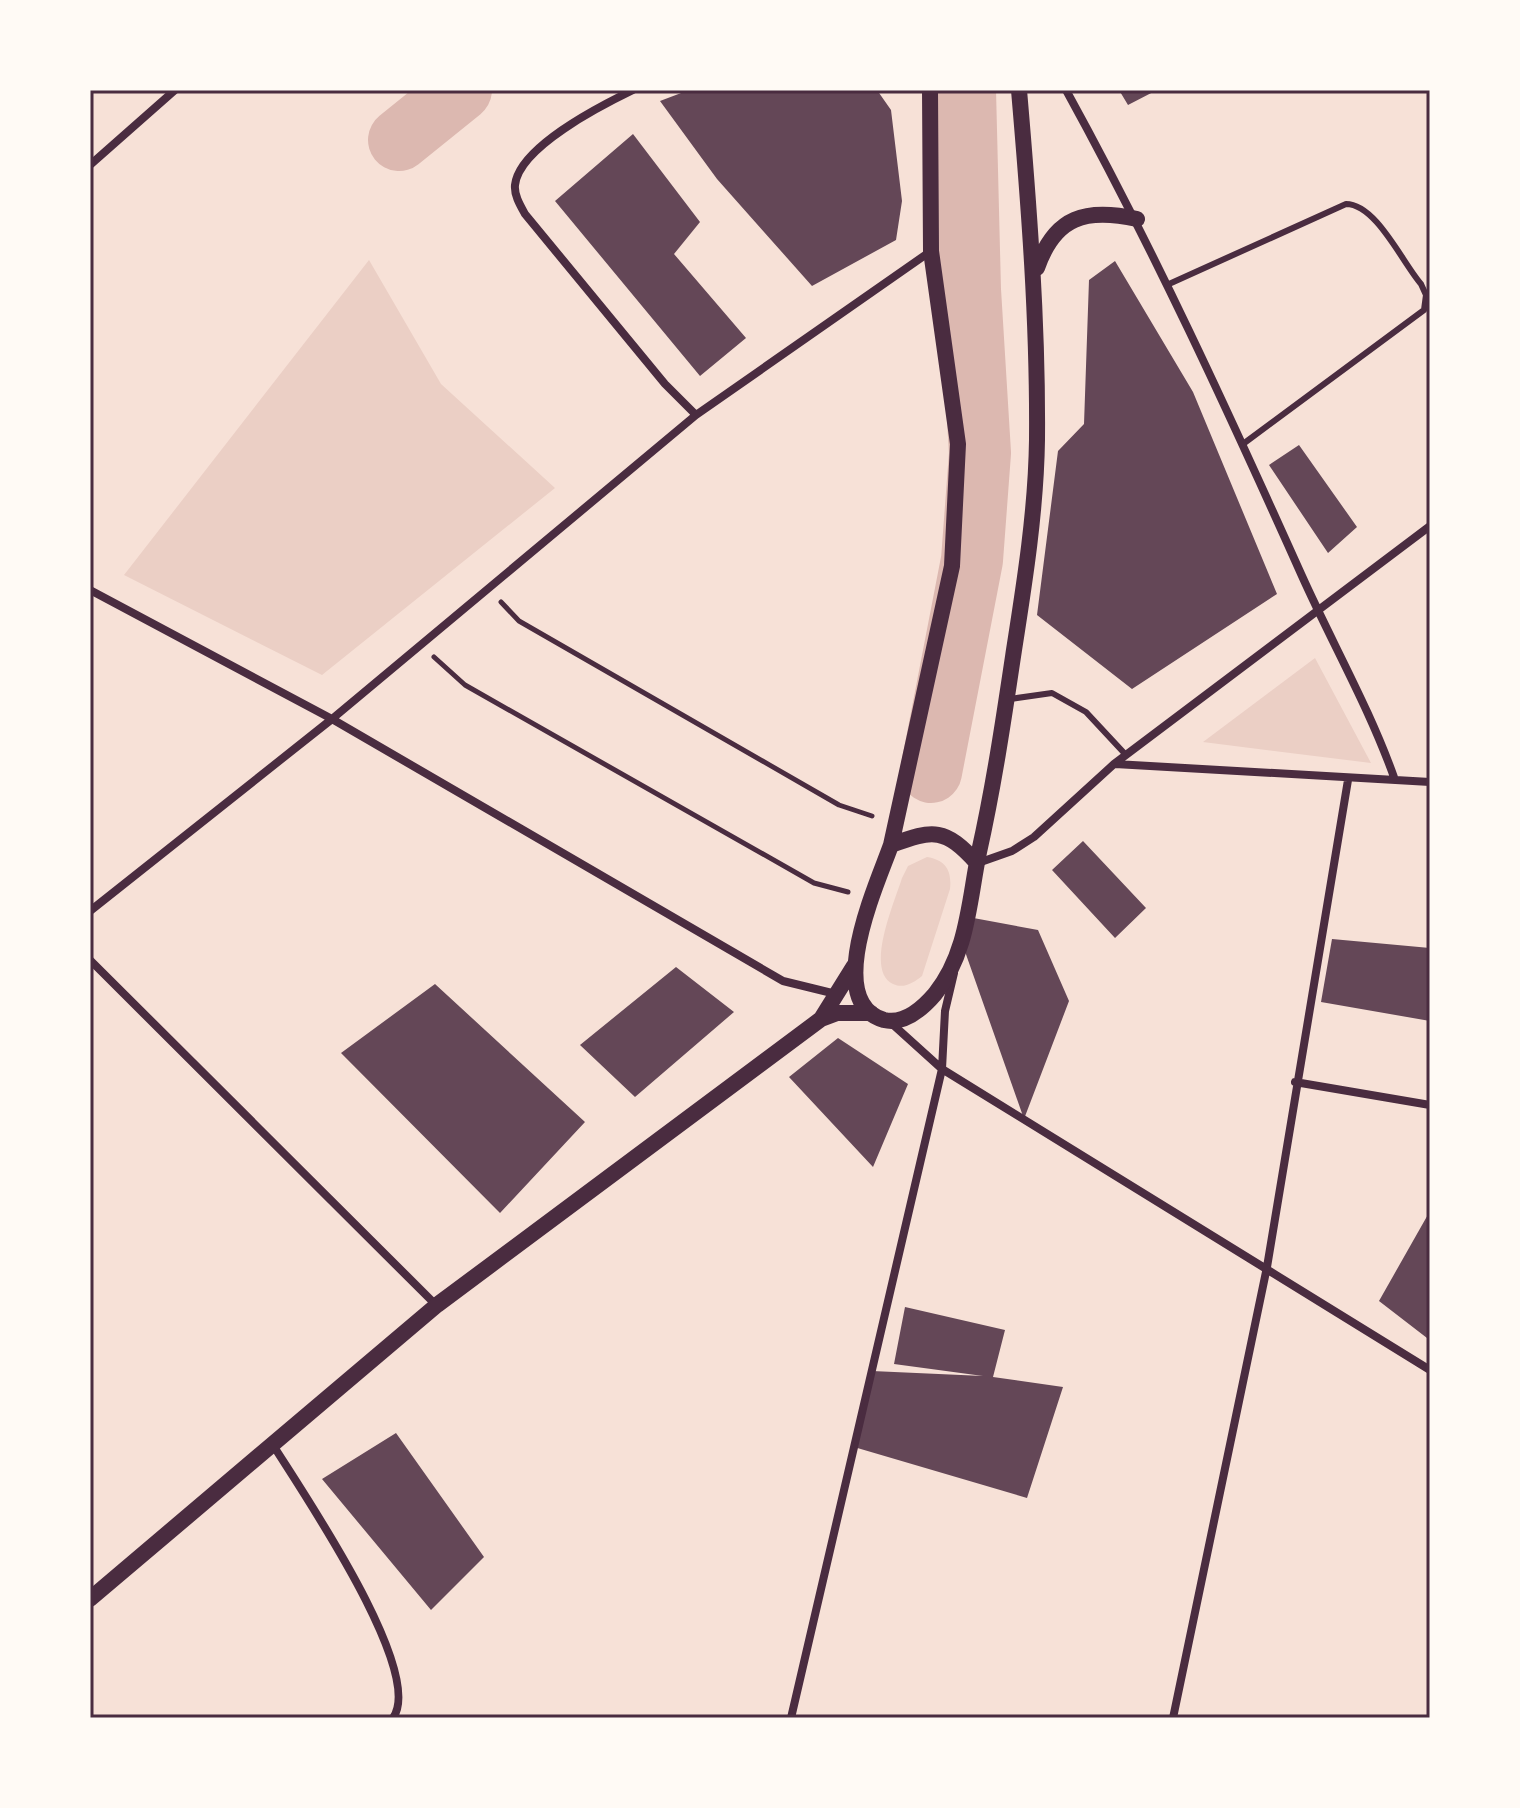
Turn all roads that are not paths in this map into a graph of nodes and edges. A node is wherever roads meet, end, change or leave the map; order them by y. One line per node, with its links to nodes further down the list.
1 (175, 90): 6 (street)
2 (633, 90): 11 (street)
3 (930, 90): 8 (main road)
4 (1019, 90): 9 (main road)
5 (1066, 90): 7 (street)
6 (90, 165)
7 (1137, 219): 9 (main road); 10 (street)
8 (931, 251): 11 (street); 23 (main road)
9 (1033, 277): 16 (main road)
10 (1169, 284): 12 (street); 12 (lane)
11 (696, 415): 17 (street)
12 (1243, 444): 15 (street)
13 (1430, 526): 15 (street)
14 (90, 590): 17 (street)
15 (1317, 610): 18 (street); 21 (street)
16 (1007, 699): 18 (lane); 24 (main road)
17 (332, 719): 25 (street); 29 (street)
18 (1126, 755): 19 (street)
19 (1114, 764): 20 (street); 24 (street)
20 (1348, 780): 21 (street); 34 (street)
21 (1395, 780): 22 (street)
22 (1430, 782)
23 (891, 845): 24 (main road); 28 (main road)
24 (977, 863): 26 (main road)
25 (90, 911)
26 (962, 943): 32 (main road); 33 (street)
27 (90, 960): 37 (street)
28 (854, 966): 29 (main road); 30 (main road)
29 (836, 994): 31 (main road)
30 (871, 1013): 31 (main road); 32 (main road)
31 (821, 1019): 37 (main road)
32 (889, 1021): 33 (street)
33 (942, 1069): 36 (street); 42 (street)
34 (1295, 1082): 35 (street); 36 (street)
35 (1430, 1105)
36 (1267, 1267): 38 (street); 43 (street)
37 (437, 1305): 39 (main road)
38 (1430, 1370)
39 (273, 1444): 40 (main road); 41 (street)
40 (90, 1599)
41 (393, 1718)
42 (791, 1718)
43 (1173, 1718)

